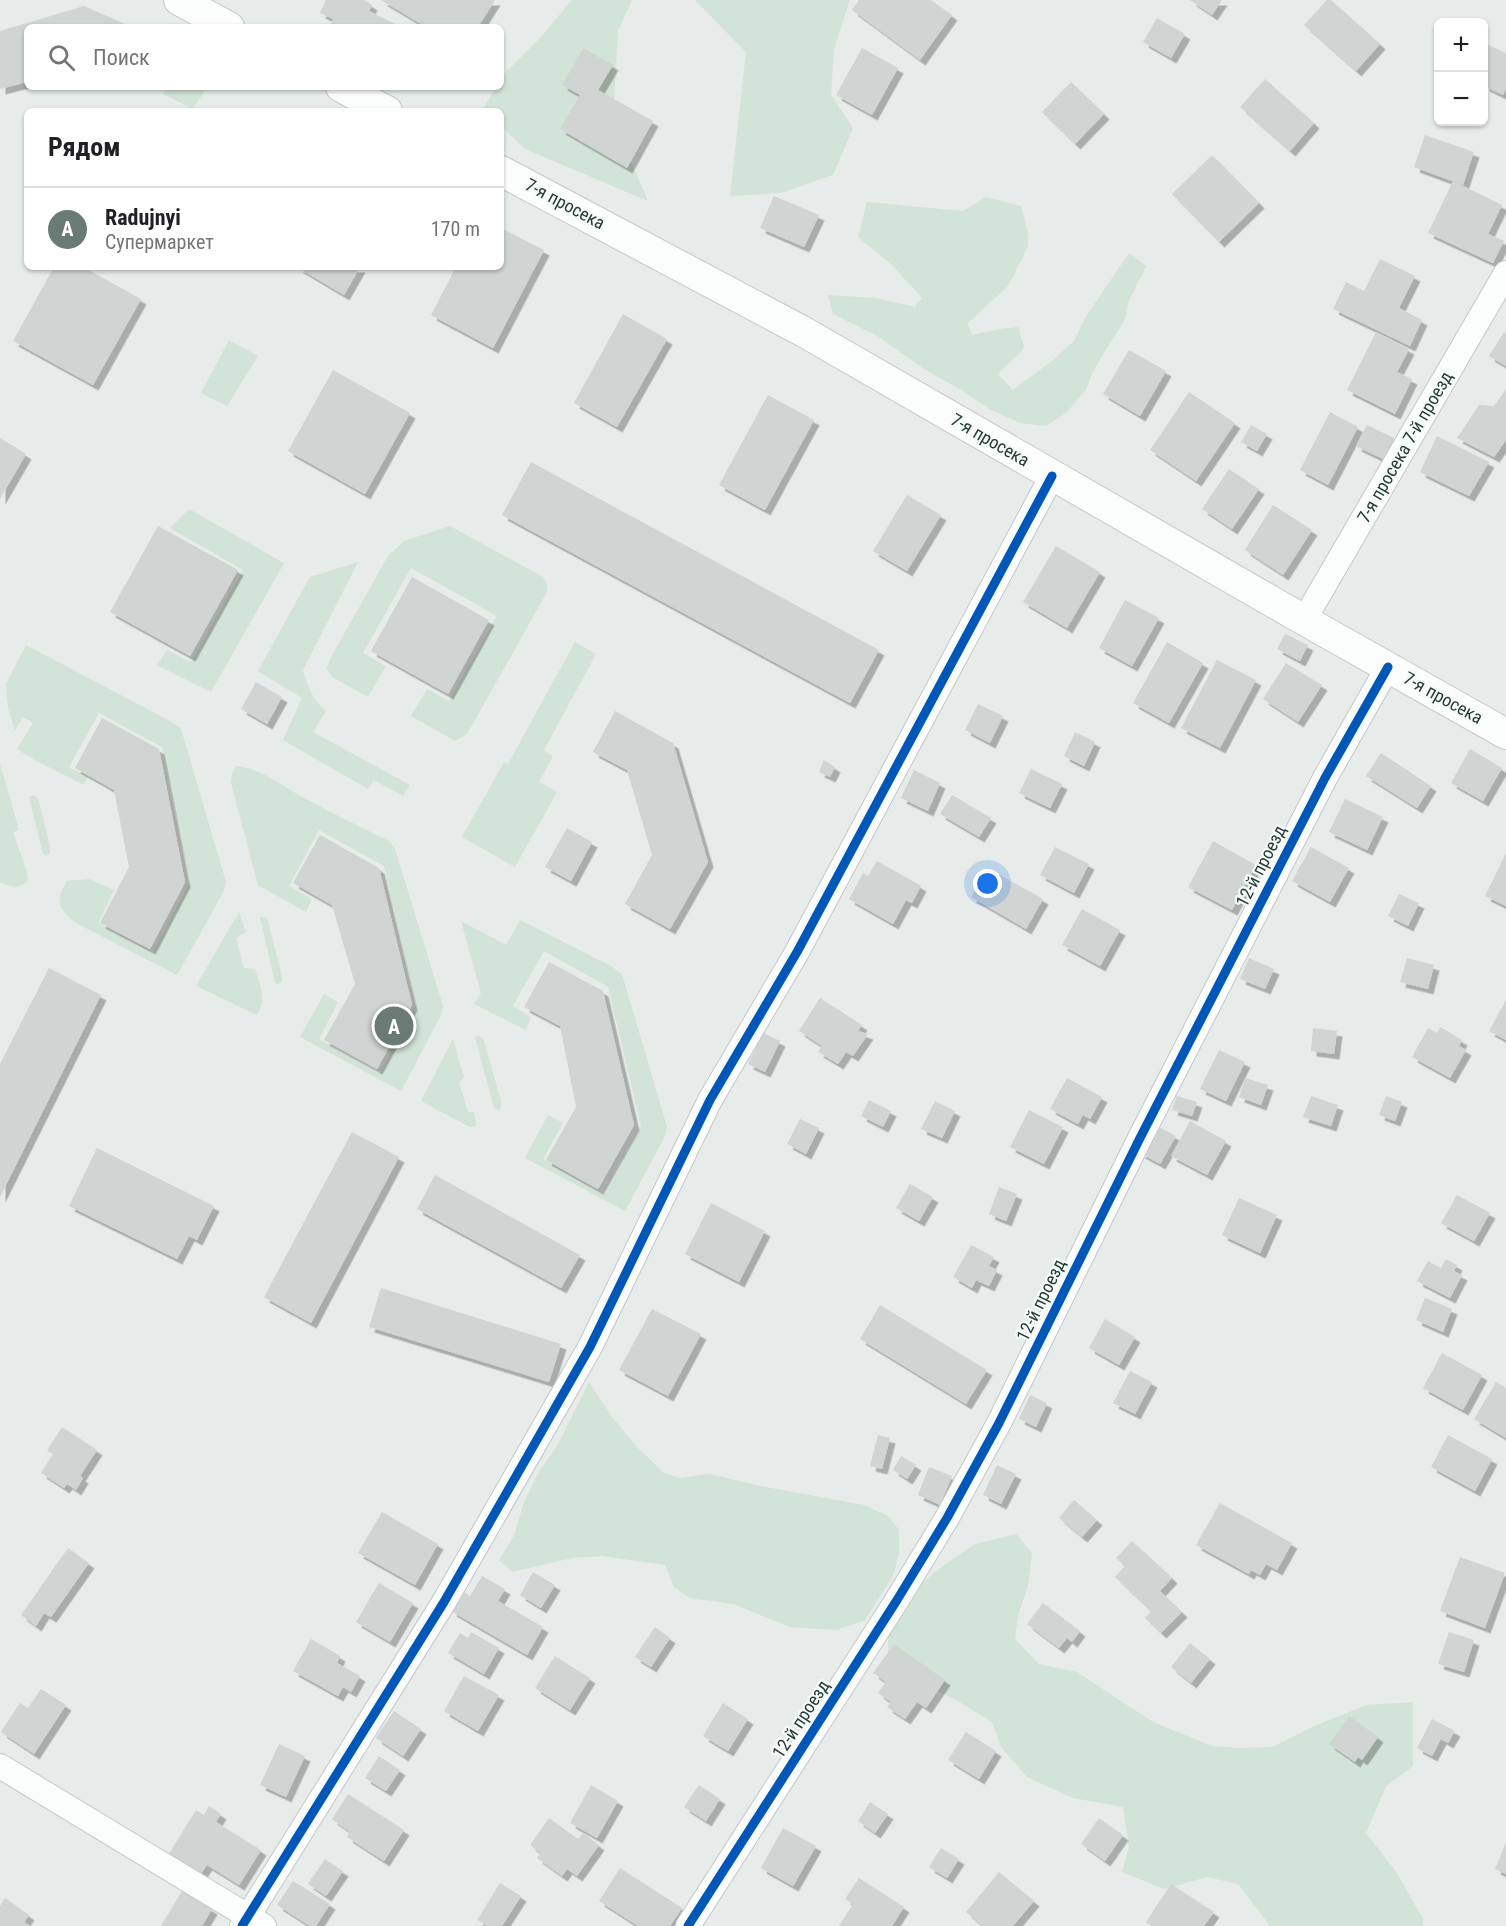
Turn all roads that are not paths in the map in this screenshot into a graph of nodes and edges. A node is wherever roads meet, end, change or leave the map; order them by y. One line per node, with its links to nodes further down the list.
1 (179, 0): 2 (street)
2 (223, 24)
3 (347, 90): 4 (street)
4 (381, 108)
5 (504, 173): 7 (street, 7-я просека)
6 (1506, 273): 8 (street, 7-я просека 7-й проезд)
7 (1052, 476): 8 (street, 7-я просека); 12 (street)
8 (1304, 620): 9 (street, 7-я просека)
9 (1388, 667): 10 (street, 7-я просека); 13 (street, 12-й проезд)
10 (1506, 734)
11 (0, 1766): 12 (street)
12 (252, 1923)
13 (688, 1926)

